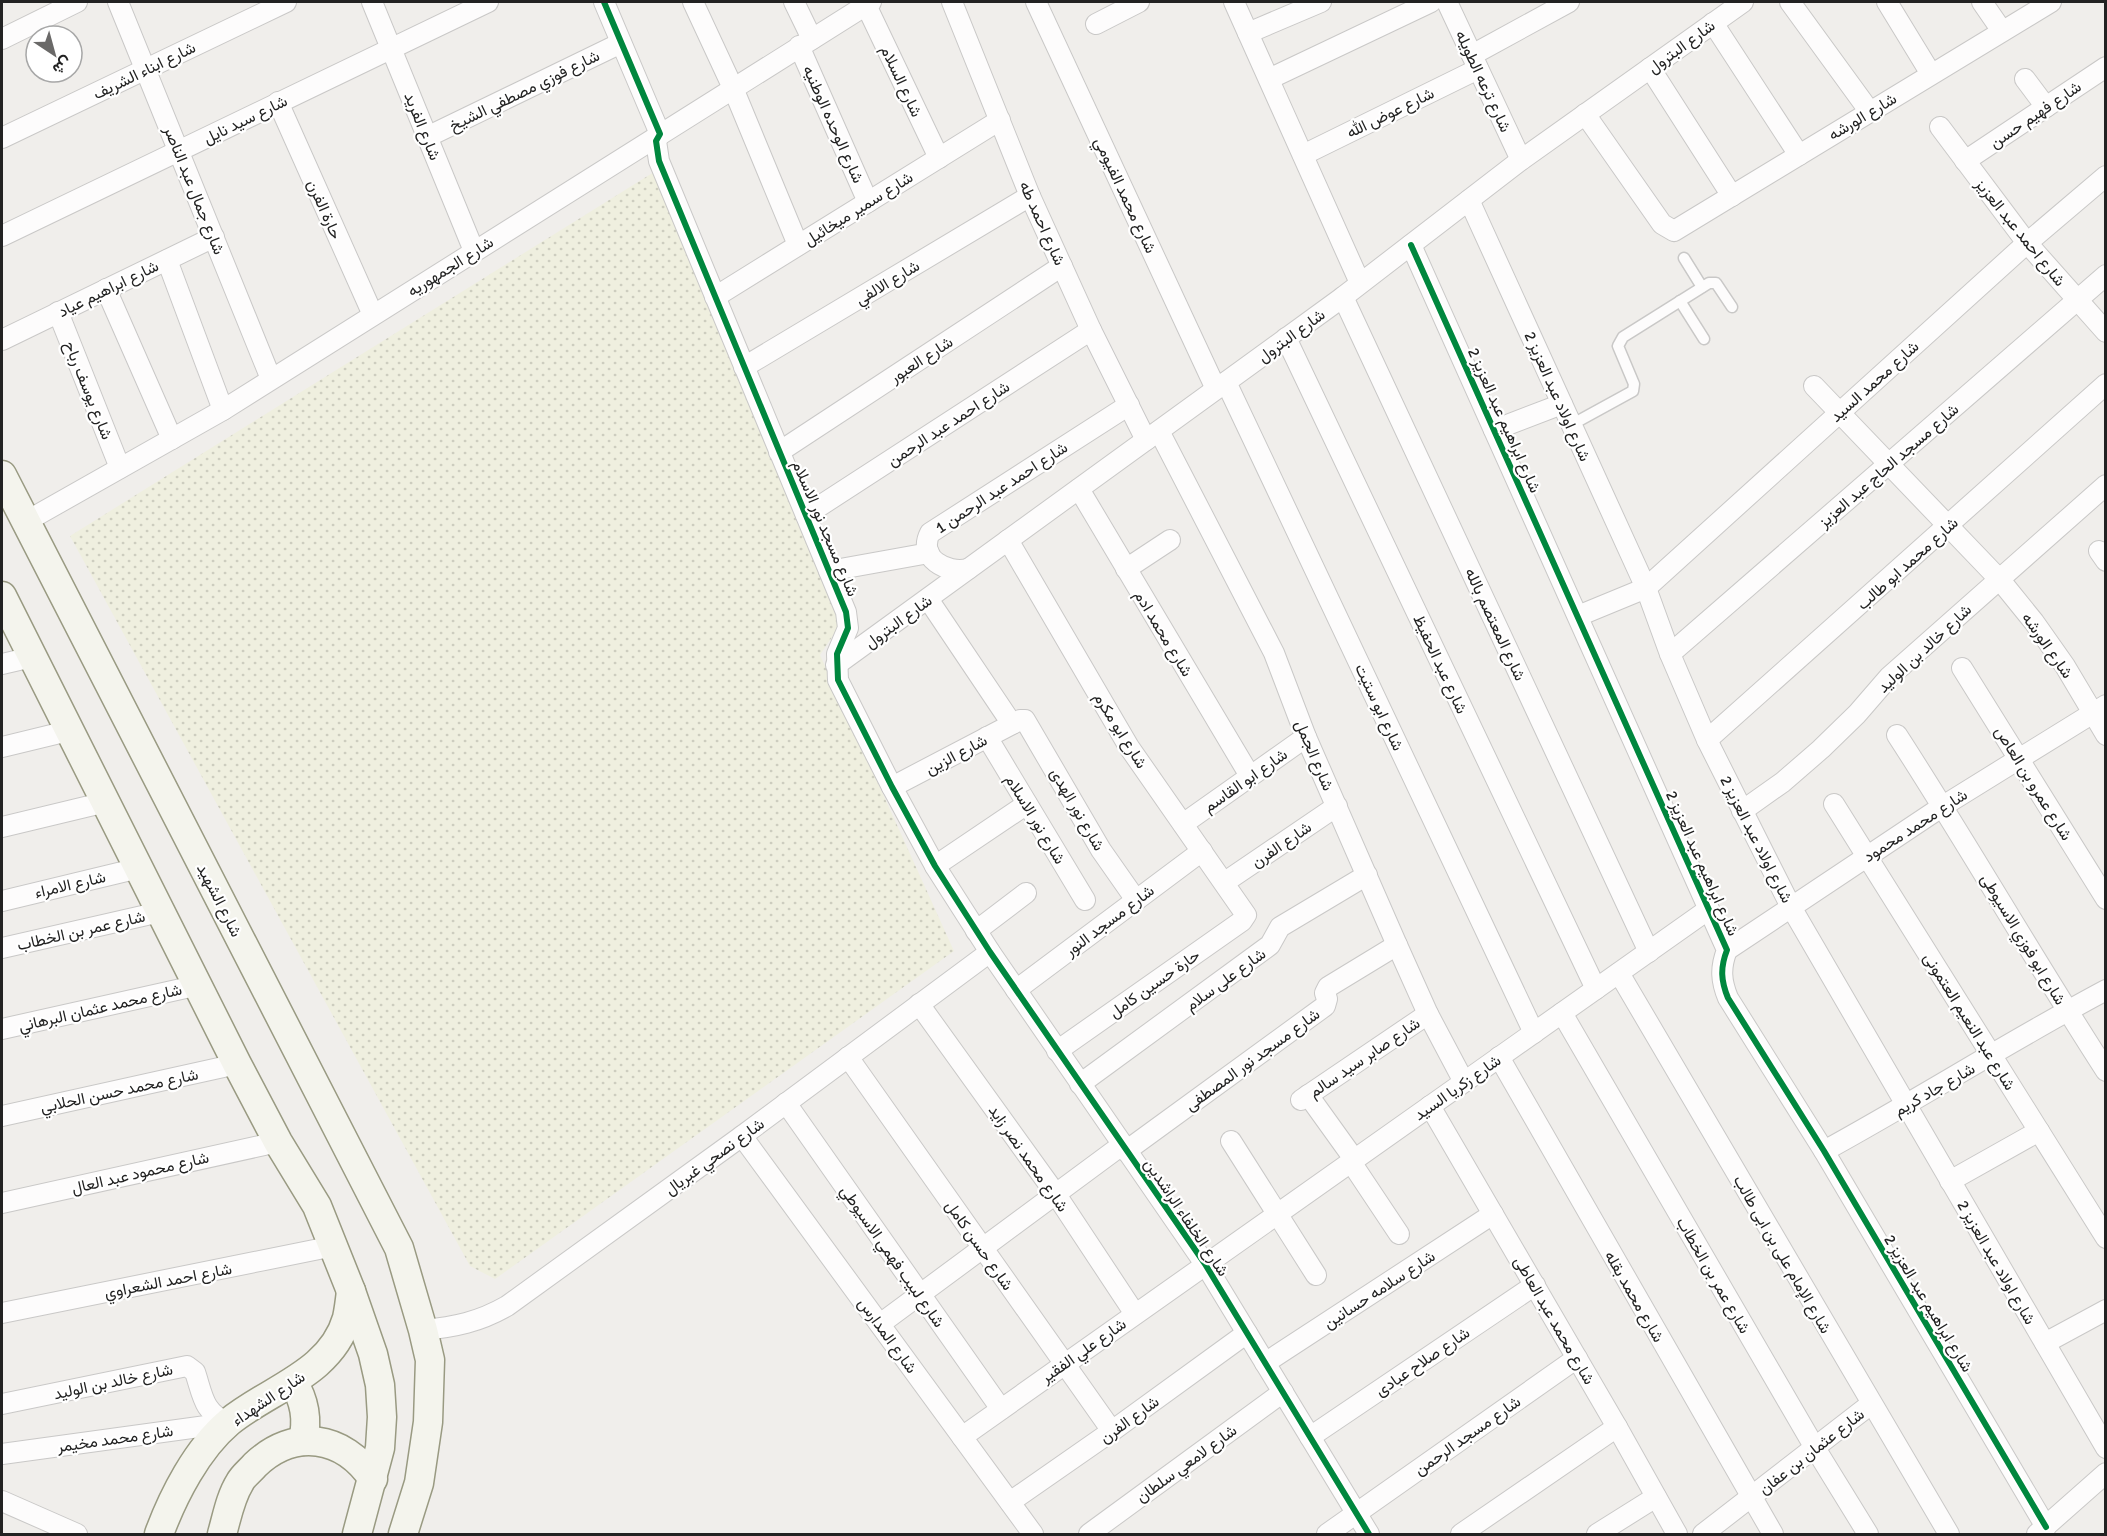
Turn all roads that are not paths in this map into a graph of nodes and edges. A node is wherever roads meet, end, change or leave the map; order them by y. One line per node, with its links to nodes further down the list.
1 (77, 2): 27 (street)
2 (118, 2): 34 (street, شارع جمال عبد الناصر)
3 (286, 2): 34 (street, شارع ابناء الشريف)
4 (372, 2): 30 (street, شارع الفريد)
5 (488, 2): 30 (street, شارع سيد نايل)
6 (604, 2): 29 (street)
7 (693, 2): 38 (street)
8 (794, 2): 28 (street, شارع الوحده الوطنيه)
9 (952, 2): 43 (street, شارع احمد طه)
10 (1036, 2): 87 (street, شارع محمد الفيومي)
11 (1234, 2): 26 (street)
12 (1321, 2): 26 (street)
13 (1431, 2): 36 (street)
14 (1447, 2): 31 (street, شارع ترعه الطويله)
15 (1569, 2): 31 (street, شارع عوض الله)
16 (1743, 2): 23 (street, شارع البترول)
17 (1790, 2): 41 (street)
18 (1887, 2): 35 (street)
19 (1982, 2): 25 (street)
20 (2051, 2): 25 (street, شارع الورشه)
21 (868, 3): 28 (street, شارع الجمهوريه); 51 (street, شارع السلام)
22 (1133, 3): 24 (street)
23 (1713, 23): 33 (street, شارع البترول); 50 (street)
24 (1096, 24)
25 (2002, 31): 35 (street, شارع الورشه)
26 (1248, 33): 36 (street)
27 (2, 39)
28 (806, 42): 38 (street, شارع الجمهوريه); 58 (street, شارع الوحده الوطنيه)
29 (621, 43): 45 (street); 46 (street, شارع فوزي مصطفي الشيخ)
30 (391, 48): 39 (street, شارع سيد نايل); 46 (street, شارع الفريد)
31 (1475, 62): 49 (street, شارع عوض الله); 52 (street, شارع ترعه الطويله)
32 (2106, 67): 40 (street, شارع فهيم حسن)
33 (1650, 68): 42 (street, شارع البترول); 56 (street)
34 (146, 69): 47 (street, شارع ابناء الشريف); 48 (street, شارع جمال عبد الناصر)
35 (1931, 74): 41 (street, شارع الورشه)
36 (1269, 79): 49 (street)
37 (2025, 79): 40 (street)
38 (733, 88): 45 (street, شارع الجمهوريه); 62 (street)
39 (278, 102): 48 (street, شارع سيد نايل); 78 (street, حارة الفرن)
40 (2046, 107): 53 (street, شارع فهيم حسن)
41 (1870, 112): 50 (street, شارع الورشه)
42 (1585, 114): 52 (street, شارع البترول); 56 (street, شارع الورشه)
43 (1000, 120): 51 (street, شارع سمير ميخائيل); 55 (street, شارع احمد طه)
44 (1940, 127): 53 (street, شارع احمد عبد العزيز)
45 (660, 134): 64 (street, شارع الجمهوريه); 72 (street, شارع مسجد نور الاسلام)
46 (427, 137): 64 (street, شارع الفريد)
47 (2, 138)
48 (178, 150): 59 (street, شارع سيد نايل); 60 (street, شارع جمال عبد الناصر)
49 (1303, 155): 69 (street)
50 (1799, 155): 56 (street, شارع الورشه)
51 (939, 158): 58 (street, شارع سمير ميخائيل)
52 (1521, 160): 57 (street, شارع البترول)
53 (1965, 161): 61 (street, شارع احمد عبد العزيز)
54 (2106, 176): 61 (street, شارع محمد السيد)
55 (1030, 196): 67 (street, شارع احمد طه); 84 (street, شارع الالفي)
56 (1732, 196)
57 (1469, 200): 63 (street, شارع البترول); 89 (street, شارع اولاد عبد العزيز 2)
58 (868, 202): 62 (street, شارع سمير ميخائيل)
59 (2, 236)
60 (214, 237): 66 (street, شارع ابراهيم عياد); 85 (street, شارع جمال عبد الناصر)
61 (2027, 243): 75 (street, شارع احمد عبد العزيز); 92 (street, شارع محمد السيد)
62 (798, 245): 72 (street, شارع سمير ميخائيل)
63 (1411, 245): 69 (street, شارع البترول); 94 (street, شارع ابراهيم عبد العزيز 2)
64 (474, 251): 78 (street, شارع الجمهوريه)
65 (1684, 258): 70 (lane)
66 (167, 260): 71 (street, شارع ابراهيم عياد); 91 (street)
67 (1062, 266): 79 (street, شارع احمد طه); 97 (street, شارع العبور)
68 (2106, 275): 75 (street, شارع مسجد الحاج عبد العزيز)
69 (1360, 284): 73 (street, شارع البترول)
70 (1702, 287): 74 (lane); 76 (lane)
71 (106, 289): 77 (street, شارع ابراهيم عياد); 96 (street)
72 (715, 297): 84 (street, شارع مسجد نور الاسلام)
73 (1343, 297): 81 (street, شارع البترول); 162 (street, شارع المعتصم بالله)
74 (1680, 301): 82 (lane); 93 (lane)
75 (2076, 301): 80 (street, شارع احمد عبد العزيز); 98 (street, شارع مسجد الحاج عبد العزيز)
76 (1732, 307)
77 (58, 312): 83 (street, شارع ابراهيم عياد); 99 (street, شارع يوسف رباح)
78 (373, 315): 85 (street, شارع الجمهوريه)
79 (1091, 330): 90 (street, شارع احمد طه); 103 (street, شارع احمد عبد الرحمن)
80 (2106, 332)
81 (1286, 338): 87 (street, شارع البترول); 165 (street, شارع عبد الحفيظ)
82 (1704, 339)
83 (2, 340)
84 (744, 368): 97 (street, شارع مسجد نور الاسلام)
85 (271, 380): 91 (street, شارع الجمهوريه)
86 (2106, 384): 105 (street, شارع محمد ابو طالب)
87 (1221, 386): 95 (street, شارع البترول); 173 (street, شارع ابو ستيت)
88 (1814, 386): 92 (street, شارع الورشه)
89 (1562, 404): 93 (street, شارع اولاد عبد العزيز 2); 94 (street)
90 (1129, 405): 95 (street, شارع احمد طه); 108 (street, شارع احمد عبد الرحمن 1)
91 (222, 410): 96 (street, شارع الجمهوريه)
92 (1839, 412): 98 (street, شارع الورشه); 113 (street, شارع محمد السيد)
93 (1572, 425): 113 (street, شارع اولاد عبد العزيز 2)
94 (1494, 430): 116 (street, شارع ابراهيم عبد العزيز 2)
95 (1152, 436): 102 (street, شارع البترول); 128 (street, شارع الجمل)
96 (172, 439): 99 (street, شارع الجمهوريه)
97 (780, 452): 103 (street, شارع مسجد نور الاسلام)
98 (1889, 464): 105 (street, شارع الورشه); 117 (street, شارع مسجد الحاج عبد العزيز)
99 (120, 468): 104 (street, شارع الجمهوريه)
100 (2, 475): 104 (street, شارع الشهيد)
101 (2106, 485): 112 (street, شارع خالد بن الوليد)
102 (1078, 489): 106 (street, شارع البترول); 109 (street, شارع محمد ادم)
103 (806, 515): 111 (street, شارع مسجد نور الاسلام)
104 (16, 519): 211 (street, شارع الشهيد)
105 (1948, 526): 112 (street, شارع الورشه); 129 (street, شارع محمد ابو طالب)
106 (1008, 540): 110 (street, شارع البترول); 140 (street, شارع ابو مكرم)
107 (1170, 540): 109 (street)
108 (929, 553): 110 (street, شارع احمد عبد الرحمن 1); 111 (street)
109 (1126, 569): 132 (street, شارع محمد ادم)
110 (968, 570): 115 (street, شارع البترول)
111 (829, 571): 120 (street, شارع مسجد نور الاسلام)
112 (2000, 580): 122 (street, شارع الورشه); 139 (street, شارع خالد بن الوليد)
113 (1646, 588): 116 (street, شارع محمد السيد); 117 (street, شارع اولاد عبد العزيز 2)
114 (2, 596): 118 (street)
115 (928, 599): 120 (street, شارع البترول); 123 (street, شارع نور الهدى)
116 (1578, 616): 154 (street, شارع ابراهيم عبد العزيز 2)
117 (1670, 654): 129 (street, شارع اولاد عبد العزيز 2)
118 (32, 657): 119 (street); 124 (street)
119 (2, 664)
120 (836, 665): 133 (street)
121 (1962, 668): 131 (street, شارع عمرو بن العاص)
122 (2099, 709): 126 (street, شارع الورشه); 131 (street, شارع محمد محمود)
123 (1016, 722): 127 (street, شارع الزين); 151 (street, شارع نور الهدى)
124 (68, 730): 130 (street); 134 (street)
125 (1897, 735): 138 (street, شارع ابو فوزي الاسيوطى)
126 (2106, 735)
127 (987, 737): 133 (street, شارع الزين); 135 (street, شارع نور الاسلام)
128 (1306, 737): 132 (street, شارع ابو القاسم); 137 (street, شارع الجمل)
129 (1707, 740): 139 (street, شارع اولاد عبد العزيز 2)
130 (2, 747)
131 (2019, 759): 138 (street, شارع محمد محمود); 149 (street, شارع عمرو بن العاص)
132 (1250, 776): 140 (street, شارع ابو القاسم)
133 (892, 787): 144 (street)
134 (106, 802): 141 (street); 145 (street)
135 (1027, 804): 144 (street); 150 (street, شارع نور الاسلام)
136 (1834, 804): 143 (street, شارع عبد النعيم العتمونى)
137 (1337, 806): 146 (street, شارع الجمل); 147 (street, شارع الفرن)
138 (1943, 806): 143 (street, شارع محمد محمود); 169 (street, شارع ابو فوزي الاسيوطى)
139 (1742, 811): 153 (street, شارع اولاد عبد العزيز 2)
140 (1183, 824): 142 (street, شارع ابو مكرم)
141 (2, 827)
142 (1202, 851): 147 (street, شارع ابو مكرم); 151 (street, شارع مسجد النور)
143 (1867, 856): 153 (street, شارع محمد محمود); 175 (street, شارع عبد النعيم العتمونى)
144 (935, 866): 157 (street)
145 (139, 868): 152 (street, شارع الامراء); 155 (street)
146 (1366, 875): 158 (street, شارع الجمل); 181 (street, شارع على سلام)
147 (1225, 882): 156 (street, شارع ابو مكرم)
148 (1026, 893): 157 (street)
149 (2106, 899)
150 (1085, 900)
151 (1136, 900): 166 (street, شارع مسجد النور)
152 (2, 901)
153 (1791, 907): 160 (street, شارع محمد محمود); 184 (street, شارع اولاد عبد العزيز 2)
154 (1709, 909): 160 (street, شارع ابراهيم عبد العزيز 2); 162 (street, شارع زكريا السيد)
155 (160, 912): 159 (street, شارع عمر بن الخطاب); 164 (street)
156 (1245, 912): 174 (street, حارة حسين كامل)
157 (976, 931): 161 (street)
158 (1397, 945): 171 (street, شارع الجمل); 190 (street, شارع مسجد نور المصطفى)
159 (2, 948)
160 (1727, 950): 191 (street, شارع ابراهيم عبد العزيز 2)
161 (990, 952): 166 (street, شارع الخلفاء الراشدين); 168 (street, شارع نصحي غبريال)
162 (1649, 952): 163 (street, شارع زكريا السيد)
163 (1619, 973): 165 (street, شارع زكريا السيد); 220 (street, شارع الإمام على بن ابى طالب)
164 (199, 985): 172 (street, شارع محمد عثمان البرهاني); 178 (street)
165 (1596, 989): 170 (street, شارع زكريا السيد)
166 (1016, 990): 174 (street, شارع الخلفاء الراشدين)
167 (2106, 990): 169 (street, شارع جاد كريم)
168 (919, 1004): 176 (street, شارع نصحي غبريال); 194 (street, شارع محمد نصر زايد)
169 (2067, 1011): 175 (street, شارع جاد كريم); 179 (street, شارع ابو فوزي الاسيوطى)
170 (1562, 1013): 173 (street, شارع زكريا السيد); 228 (street, شارع عمر بن الخطاب)
171 (1428, 1014): 180 (street, شارع الجمل); 192 (street, شارع صابر سيد سالم)
172 (2, 1029)
173 (1534, 1033): 177 (street, شارع زكريا السيد)
174 (1057, 1051): 181 (street, شارع الخلفاء الراشدين)
175 (1992, 1054): 184 (street, شارع جاد كريم); 186 (street, شارع عبد النعيم العتمونى)
176 (848, 1058): 182 (street, شارع نصحي غبريال); 201 (street, شارع حسن كامل)
177 (1499, 1058): 180 (street, شارع زكريا السيد); 234 (street, شارع محمد بقله)
178 (237, 1064): 185 (street, شارع محمد حسن الحلابي); 189 (street)
179 (2106, 1071)
180 (1464, 1082): 183 (street, شارع زكريا السيد)
181 (1080, 1084): 190 (street, شارع الخلفاء الراشدين)
182 (786, 1103): 187 (street, شارع نصحي غبريال); 206 (street, شارع لبيب فهمي الاسيوطي)
183 (1430, 1106): 192 (street, شارع زكريا السيد); 197 (street, شارع محمد عبد العاطى)
184 (1906, 1106): 191 (street, شارع جاد كريم); 193 (street, شارع اولاد عبد العزيز 2)
185 (2, 1116)
186 (2039, 1131): 193 (street); 199 (street, شارع عبد النعيم العتمونى)
187 (742, 1136): 210 (street, شارع المدارس); 211 (street, شارع نصحي غبريال)
188 (1231, 1141): 196 (street)
189 (278, 1142): 195 (street, شارع محمود عبد العال); 200 (street)
190 (1124, 1148): 194 (street, شارع مسجد نور المصطفى); 202 (street, شارع الخلفاء الراشدين)
191 (1824, 1151): 238 (street, شارع ابراهيم عبد العزيز 2)
192 (1352, 1160): 196 (street, شارع زكريا السيد); 198 (street)
193 (1950, 1181): 213 (street, شارع اولاد عبد العزيز 2)
194 (1055, 1193): 201 (street, شارع مسجد نور المصطفى); 209 (street, شارع محمد نصر زايد)
195 (2, 1203)
196 (1277, 1214): 202 (street, شارع زكريا السيد); 203 (street)
197 (1493, 1214): 204 (street, شارع محمد عبد العاطى); 215 (street, شارع سلامه حسانين)
198 (1399, 1234)
199 (2106, 1238)
200 (334, 1246): 205 (street); 208 (street, شارع احمد الشعراوي)
201 (982, 1248): 206 (street, شارع مسجد نور المصطفى); 216 (street, شارع حسن كامل)
202 (1205, 1264): 209 (street, شارع علي الفقير); 212 (street, شارع الخلفاء الراشدين)
203 (1316, 1275)
204 (1535, 1285): 214 (street, شارع محمد عبد العاطى); 226 (street, شارع صلاح عبادى)
205 (351, 1291): 217 (street, شارع الشهداء); 231 (street)
206 (920, 1294): 210 (street, شارع مسجد نور المصطفى); 221 (street, شارع لبيب فهمي الاسيوطي)
207 (2106, 1310): 213 (street)
208 (2, 1313)
209 (1135, 1314): 216 (street, شارع علي الفقير)
210 (880, 1324): 225 (street, شارع المدارس)
211 (423, 1330): 243 (street, شارع الشهيد)
212 (1247, 1333): 215 (street, شارع الخلفاء الراشدين); 224 (street, شارع الفرن)
213 (2045, 1343): 229 (street, شارع اولاد عبد العزيز 2)
214 (1577, 1358): 223 (street, شارع محمد عبد العاطى); 237 (street, شارع مسجد الرحمن)
215 (1265, 1363): 218 (street, شارع الخلفاء الراشدين)
216 (1063, 1364): 221 (street, شارع علي الفقير); 224 (street, شارع حسن كامل)
217 (293, 1382): 222 (street, شارع الشهداء); 227 (street)
218 (1283, 1392): 226 (street, شارع الخلفاء الراشدين); 245 (street, شارع لامعي سلطان)
219 (2, 1404): 222 (street, شارع خالد بن الوليد)
220 (1871, 1404): 228 (street, شارع عثمان بن عفان); 254 (street, شارع الإمام على بن ابى طالب)
221 (1001, 1409): 225 (street, شارع علي الفقير)
222 (228, 1423): 230 (street, شارع محمد مخيمر); 240 (street, شارع الشهداء)
223 (1617, 1427): 233 (street, شارع محمد عبد العاطى); 248 (street)
224 (1112, 1431): 236 (street, شارع الفرن)
225 (962, 1437): 236 (street, شارع المدارس)
226 (1310, 1437): 237 (street, شارع الخلفاء الراشدين)
227 (303, 1441): 231 (street); 241 (street)
228 (1815, 1448): 234 (street, شارع عثمان بن عفان); 253 (street, شارع عمر بن الخطاب)
229 (2106, 1448)
230 (2, 1454)
231 (373, 1479): 242 (street)
232 (2103, 1483): 238 (street)
233 (1656, 1497): 249 (street); 250 (street, شارع محمد عبد العاطى)
234 (1750, 1497): 251 (street, شارع عثمان بن عفان); 252 (street, شارع محمد بقله)
235 (2, 1502): 239 (street)
236 (1010, 1502): 244 (street, شارع المدارس)
237 (1356, 1513): 246 (street); 247 (street, شارع الخلفاء الراشدين)
238 (2039, 1533)
239 (77, 1534)
240 (159, 1534)
241 (222, 1534)
242 (357, 1534)
243 (403, 1534)
244 (1033, 1534)
245 (1089, 1534)
246 (1327, 1534)
247 (1369, 1534)
248 (1461, 1534)
249 (1597, 1534)
250 (1677, 1534)
251 (1703, 1534)
252 (1773, 1534)
253 (1868, 1534)
254 (1949, 1534)

